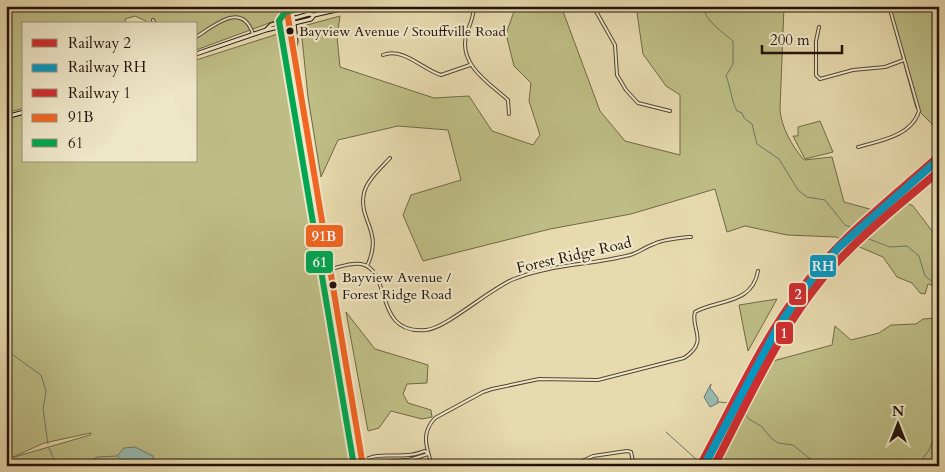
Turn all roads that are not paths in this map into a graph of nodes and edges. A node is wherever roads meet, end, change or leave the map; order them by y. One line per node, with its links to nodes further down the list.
1 (286, 6): 9 (main road)
2 (292, 6): 8 (main road)
3 (355, 6): 7 (main road)
4 (474, 6): 20 (street)
5 (593, 6): 21 (street)
6 (889, 6): 19 (street)
7 (314, 16): 8 (main road); 10 (main road)
8 (294, 19): 9 (main road); 10 (main road)
9 (288, 20): 11 (main road); 13 (main road)
10 (294, 24): 11 (main road); 16 (main road)
11 (289, 25): 13 (main road); 16 (main road)
12 (820, 27): 19 (street)
13 (266, 30): 14 (main road)
14 (253, 34): 15 (street); 17 (main road)
15 (198, 36)
16 (294, 48): 29 (main road)
17 (198, 53)
18 (383, 54): 20 (street)
19 (904, 60): 25 (street)
20 (470, 65): 23 (street)
21 (670, 111)
22 (22, 113): 24 (main road)
23 (509, 114)
24 (6, 117)
25 (858, 147)
26 (390, 158): 28 (street)
27 (691, 237): 28 (street, Forest Ridge Road)
28 (367, 266): 29 (street)
29 (331, 269): 32 (main road)
30 (758, 271): 31 (street)
31 (428, 454): 32 (street); 32 (street); 34 (street)
32 (362, 461): 33 (main road)
33 (363, 466)
34 (432, 466)
35 (572, 466): 36 (street)
36 (634, 466)

